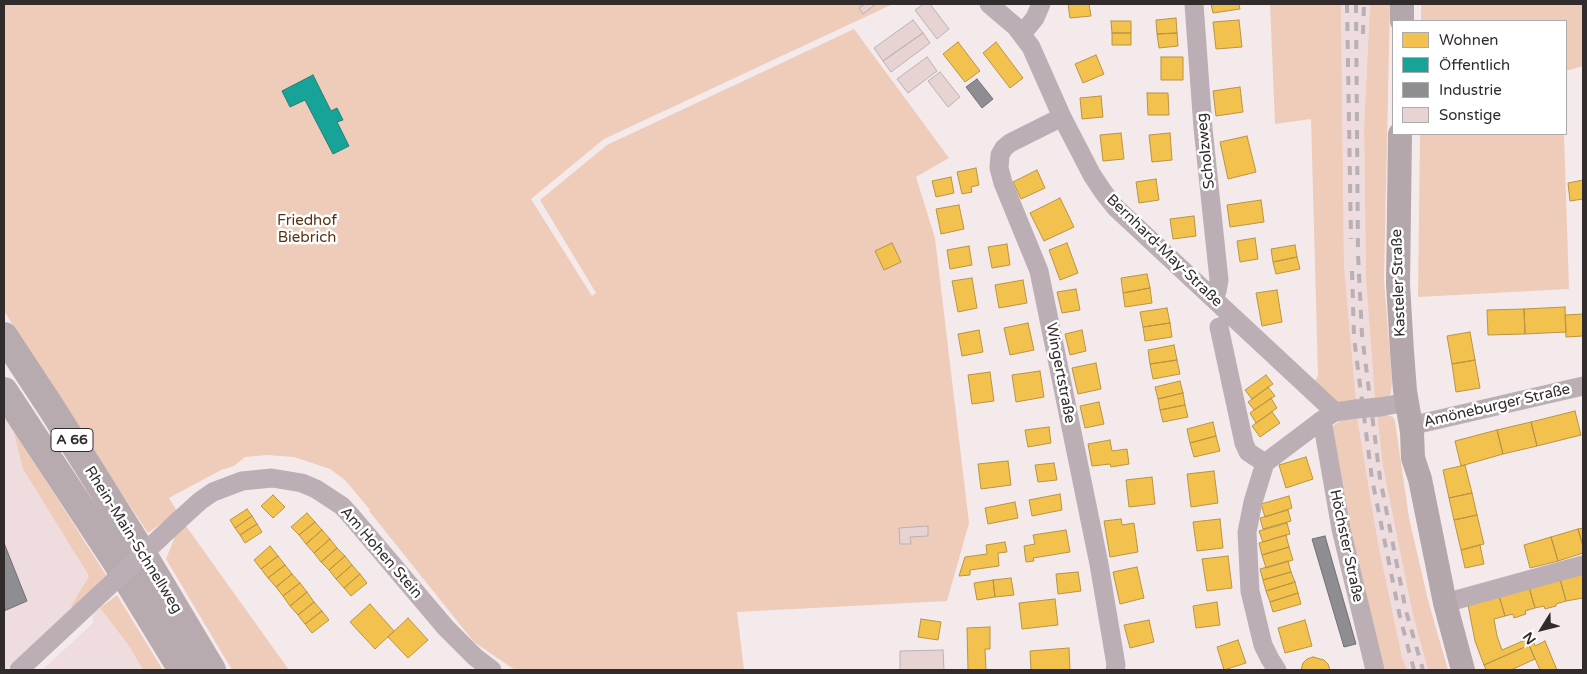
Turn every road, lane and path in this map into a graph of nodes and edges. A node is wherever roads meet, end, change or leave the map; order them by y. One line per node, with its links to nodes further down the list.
1 (989, 4): 6 (street, Bernhard-May-Straße)
2 (1041, 4): 6 (street)
3 (1194, 4): 9 (street, Scholzweg)
4 (1402, 4): 5 (main road)
5 (1402, 20)
6 (1022, 34): 7 (street, Bernhard-May-Straße)
7 (1062, 117): 9 (street, Bernhard-May-Straße); 25 (street, Wingertstraße)
8 (1400, 135): 14 (main road, Kasteler Straße)
9 (1214, 298): 15 (street, Bernhard-May-Straße)
10 (1219, 327): 17 (street)
11 (4, 336): 23 (highway, Rhein-Main-Schnellweg / A 66)
12 (1583, 386): 16 (street, Amöneburger Straße)
13 (4, 391): 22 (highway, Rhein-Main-Schnellweg / A 66)
14 (1407, 402): 15 (street, bridge); 16 (main road, Kasteler Straße)
15 (1328, 416): 17 (street); 27 (street, Höchster Straße)
16 (1411, 429): 19 (main road, Kasteler Straße)
17 (1265, 463): 26 (street)
18 (1583, 565): 19 (street)
19 (1445, 603): 20 (main road, Kasteler Straße)
20 (1463, 668)
21 (19, 670): 24 (street, Am Hohen Stein, bridge)
22 (182, 670)
23 (212, 670)
24 (492, 670)
25 (1114, 670)
26 (1277, 670)
27 (1375, 670)

